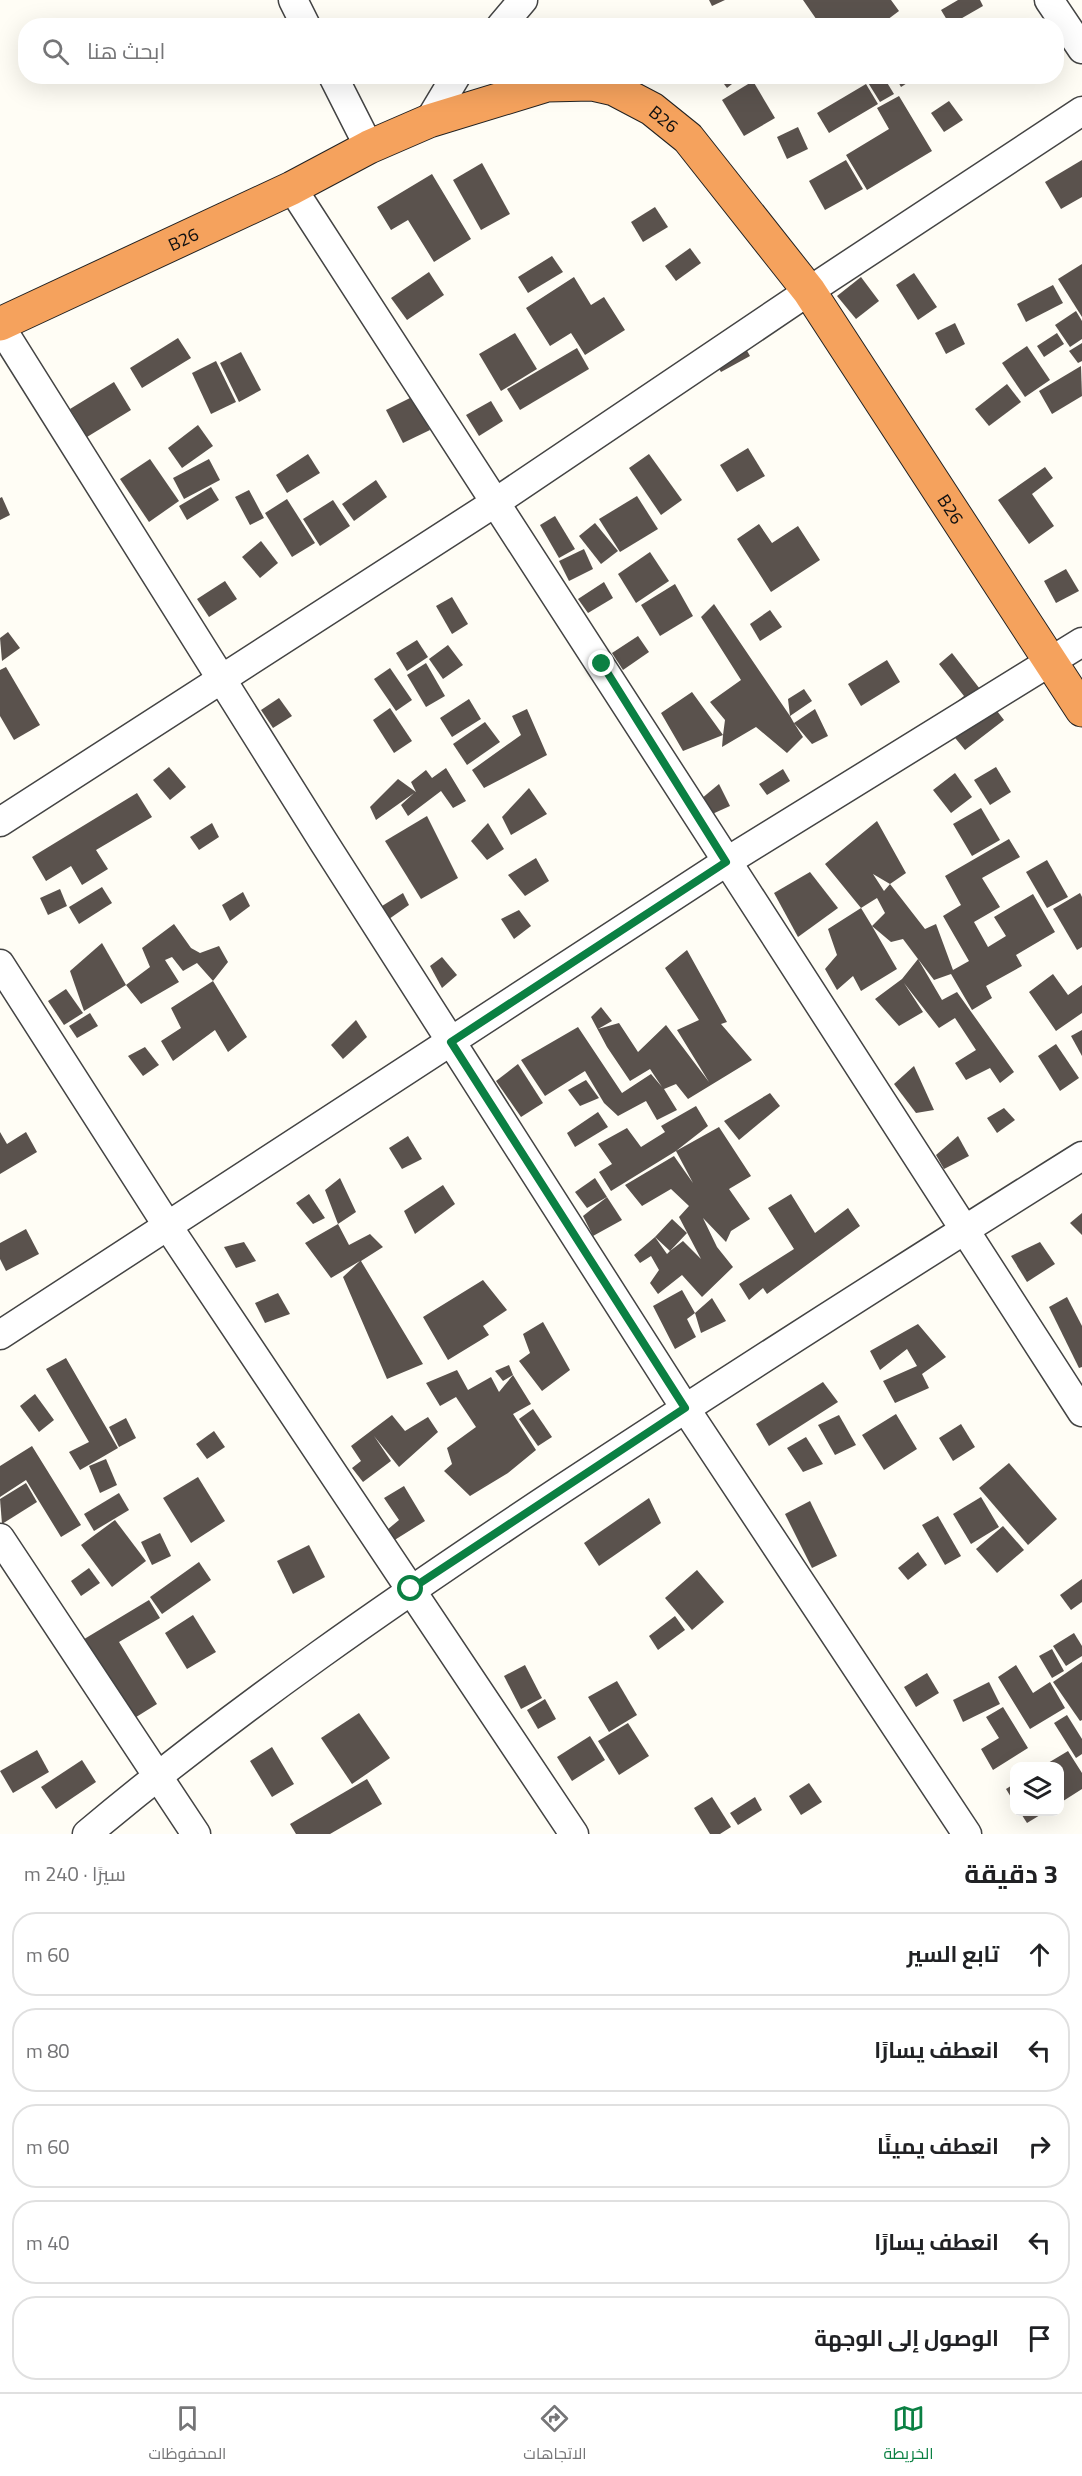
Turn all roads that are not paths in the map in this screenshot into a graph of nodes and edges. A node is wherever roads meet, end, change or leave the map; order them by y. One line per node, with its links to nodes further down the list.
1 (293, 0): 4 (street)
2 (524, 0): 5 (street)
3 (1049, 0): 6 (street)
4 (302, 18)
5 (508, 18)
6 (1061, 18)
7 (1064, 22): 8 (street)
8 (1082, 49)
9 (337, 84): 13 (street)
10 (451, 84): 12 (street)
11 (1082, 111): 15 (street)
12 (429, 121): 13 (highway, B26); 15 (highway, B26)
13 (369, 147): 14 (highway, B26)
14 (292, 188): 16 (highway, B26); 17 (street)
15 (808, 291): 17 (street); 19 (highway, B26)
16 (0, 325): 20 (street)
17 (496, 502): 20 (street); 23 (street)
18 (1082, 642): 19 (street)
19 (1051, 661): 21 (highway, B26); 23 (street)
20 (222, 678): 22 (street); 25 (street)
21 (1082, 710)
22 (0, 822)
23 (726, 862): 25 (street); 28 (street)
24 (0, 964): 27 (street)
25 (451, 1042): 27 (street); 30 (street)
26 (1082, 1156): 28 (street)
27 (167, 1225): 29 (street); 33 (street)
28 (965, 1230): 30 (street); 31 (street)
29 (0, 1335)
30 (685, 1408): 33 (street); 38 (street)
31 (1082, 1412)
32 (0, 1538): 34 (street)
33 (411, 1589): 34 (street); 37 (street)
34 (157, 1775): 35 (street); 36 (street)
35 (87, 1834)
36 (196, 1834)
37 (574, 1834)
38 (968, 1834)

